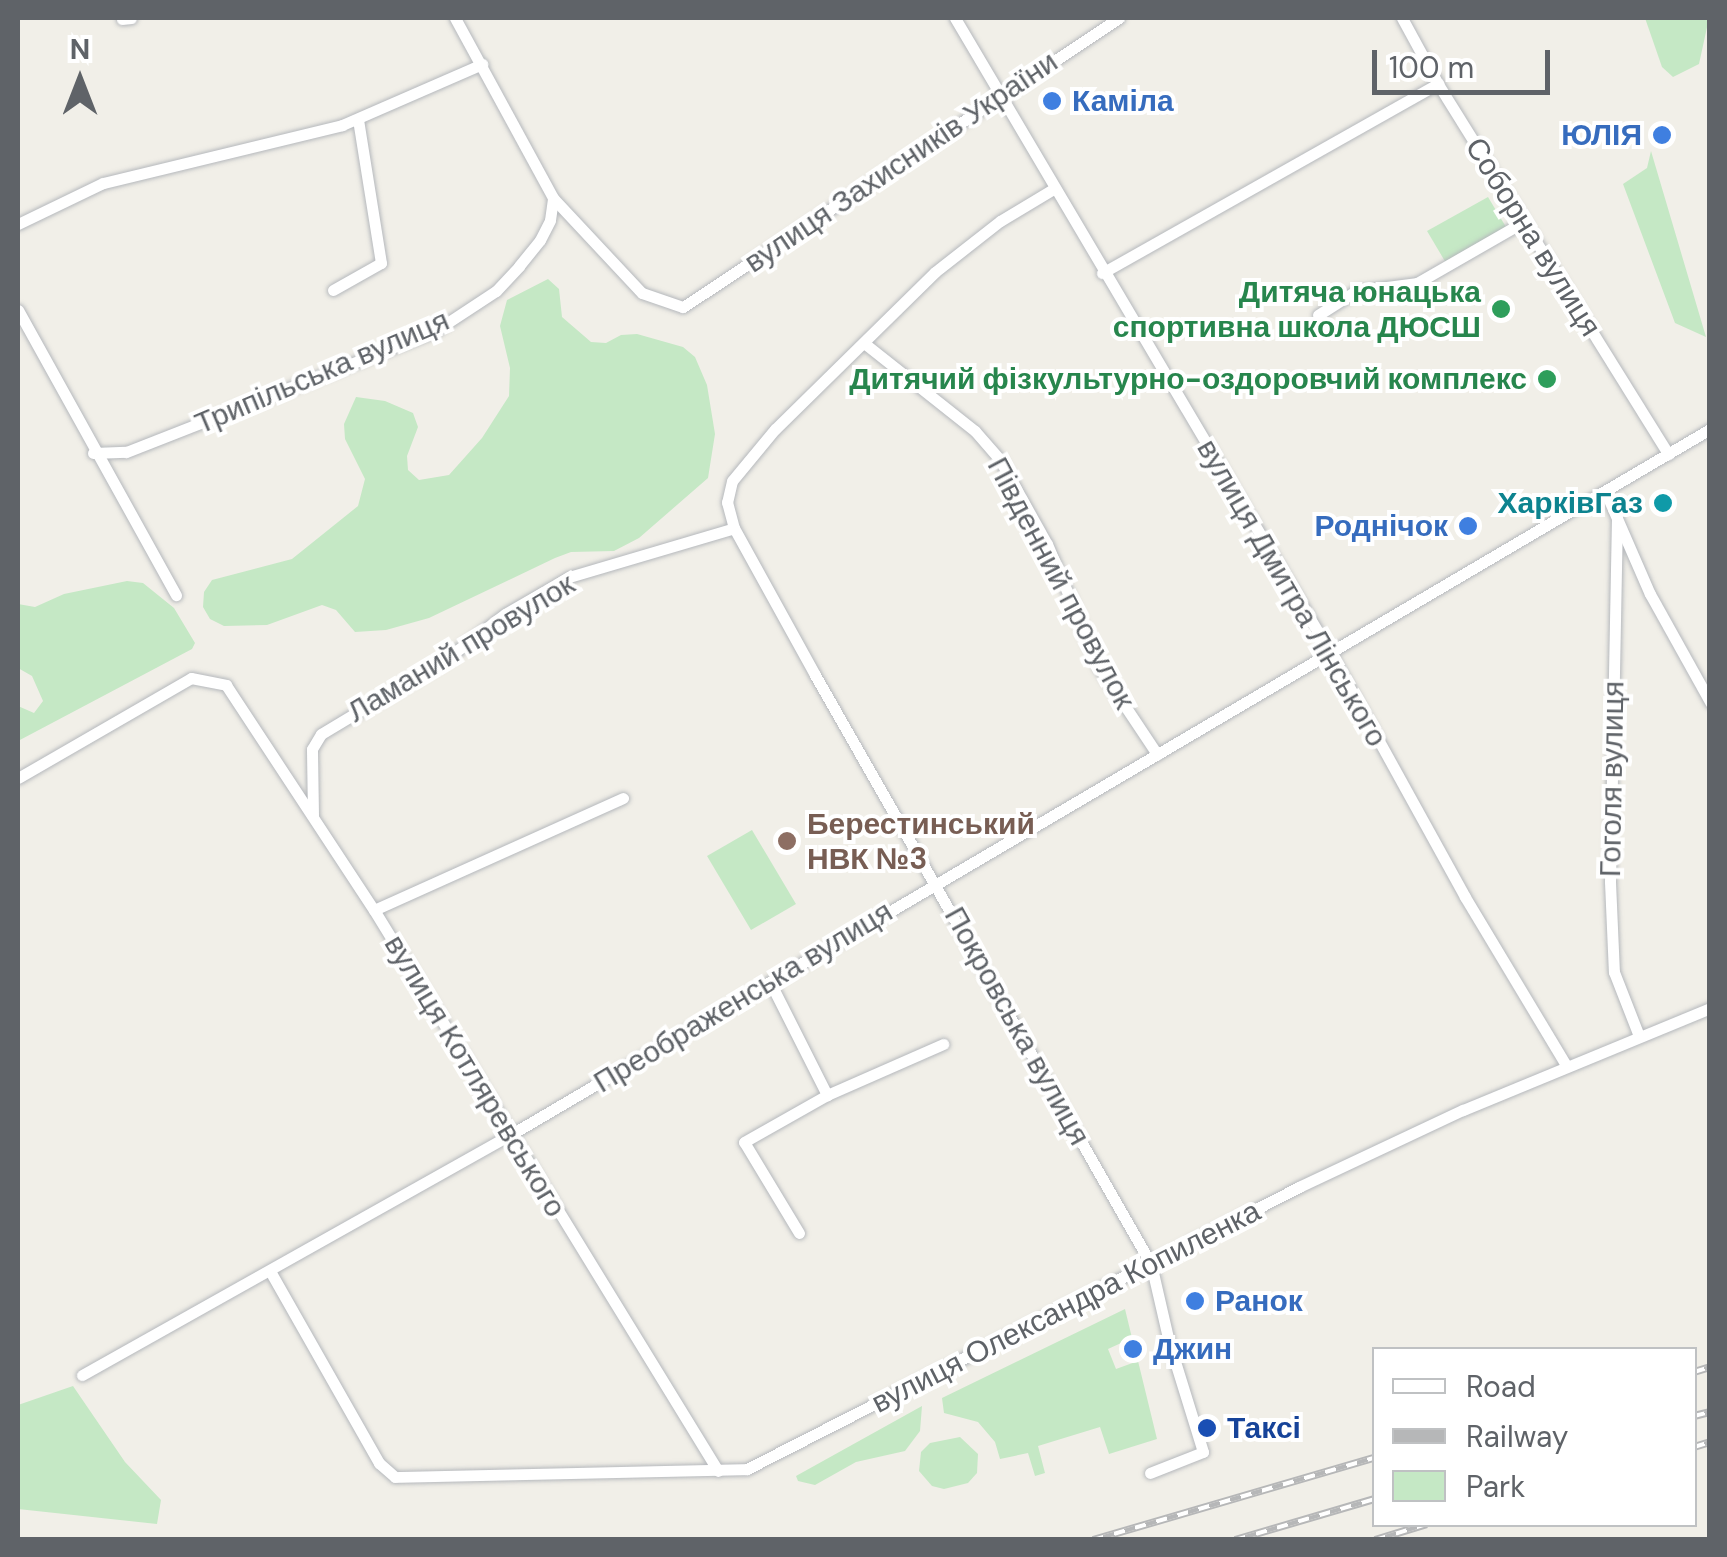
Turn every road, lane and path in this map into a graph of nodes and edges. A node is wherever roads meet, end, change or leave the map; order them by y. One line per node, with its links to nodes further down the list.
1 (456, 18): 5 (street)
2 (955, 18): 7 (street, вулиця Дмитра Лінського)
3 (1119, 18): 7 (street, вулиця Захисників України)
4 (1402, 18): 6 (street, Соборна вулиця)
5 (482, 64): 8 (street); 10 (street)
6 (1438, 84): 11 (street, Соборна вулиця); 13 (street)
7 (1000, 95): 9 (street, вулиця Дмитра Лінського); 10 (street, вулиця Захисників України)
8 (358, 119): 12 (street); 14 (street)
9 (1056, 188): 13 (street, вулиця Дмитра Лінського); 17 (street)
10 (554, 198): 19 (street, Трипільська вулиця)
11 (1523, 222): 16 (street); 20 (street, Соборна вулиця)
12 (18, 224)
13 (1102, 272): 25 (street, вулиця Дмитра Лінського)
14 (333, 290)
15 (18, 310): 19 (street)
16 (1318, 316)
17 (864, 343): 23 (street); 27 (street, Південний провулок)
18 (1710, 429): 20 (street, Преображенська вулиця)
19 (94, 453): 24 (street)
20 (1668, 454): 21 (street, Преображенська вулиця)
21 (1606, 494): 22 (street); 25 (street, Преображенська вулиця)
22 (1618, 517): 26 (street); 35 (street, Гоголя вулиця)
23 (734, 528): 30 (street, Ламаний провулок); 31 (street, Покровська вулиця)
24 (176, 596)
25 (1331, 654): 27 (street, Преображенська вулиця); 37 (street, вулиця Дмитра Лінського)
26 (1710, 702)
27 (1158, 754): 31 (street, Преображенська вулиця)
28 (18, 778): 30 (street, вулиця Котляревського)
29 (623, 798): 32 (street)
30 (312, 815): 32 (street, вулиця Котляревського)
31 (936, 883): 33 (street, Преображенська вулиця); 41 (street, Покровська вулиця)
32 (374, 910): 39 (street, вулиця Котляревського)
33 (770, 982): 38 (street); 39 (street, Преображенська вулиця)
34 (1710, 1008): 35 (street, вулиця Олександра Копиленка)
35 (1639, 1036): 37 (street, вулиця Олександра Копиленка)
36 (944, 1044): 38 (street)
37 (1566, 1066): 41 (street, вулиця Олександра Копиленка)
38 (827, 1096): 40 (street)
39 (510, 1135): 42 (street, Преображенська вулиця); 44 (street, вулиця Котляревського)
40 (799, 1233)
41 (1152, 1264): 44 (street, вулиця Олександра Копиленка); 45 (street, Покровська вулиця)
42 (270, 1271): 43 (street, Преображенська вулиця); 44 (street, вулиця Олександра Копиленка)
43 (82, 1375)
44 (718, 1471)
45 (1150, 1473)

